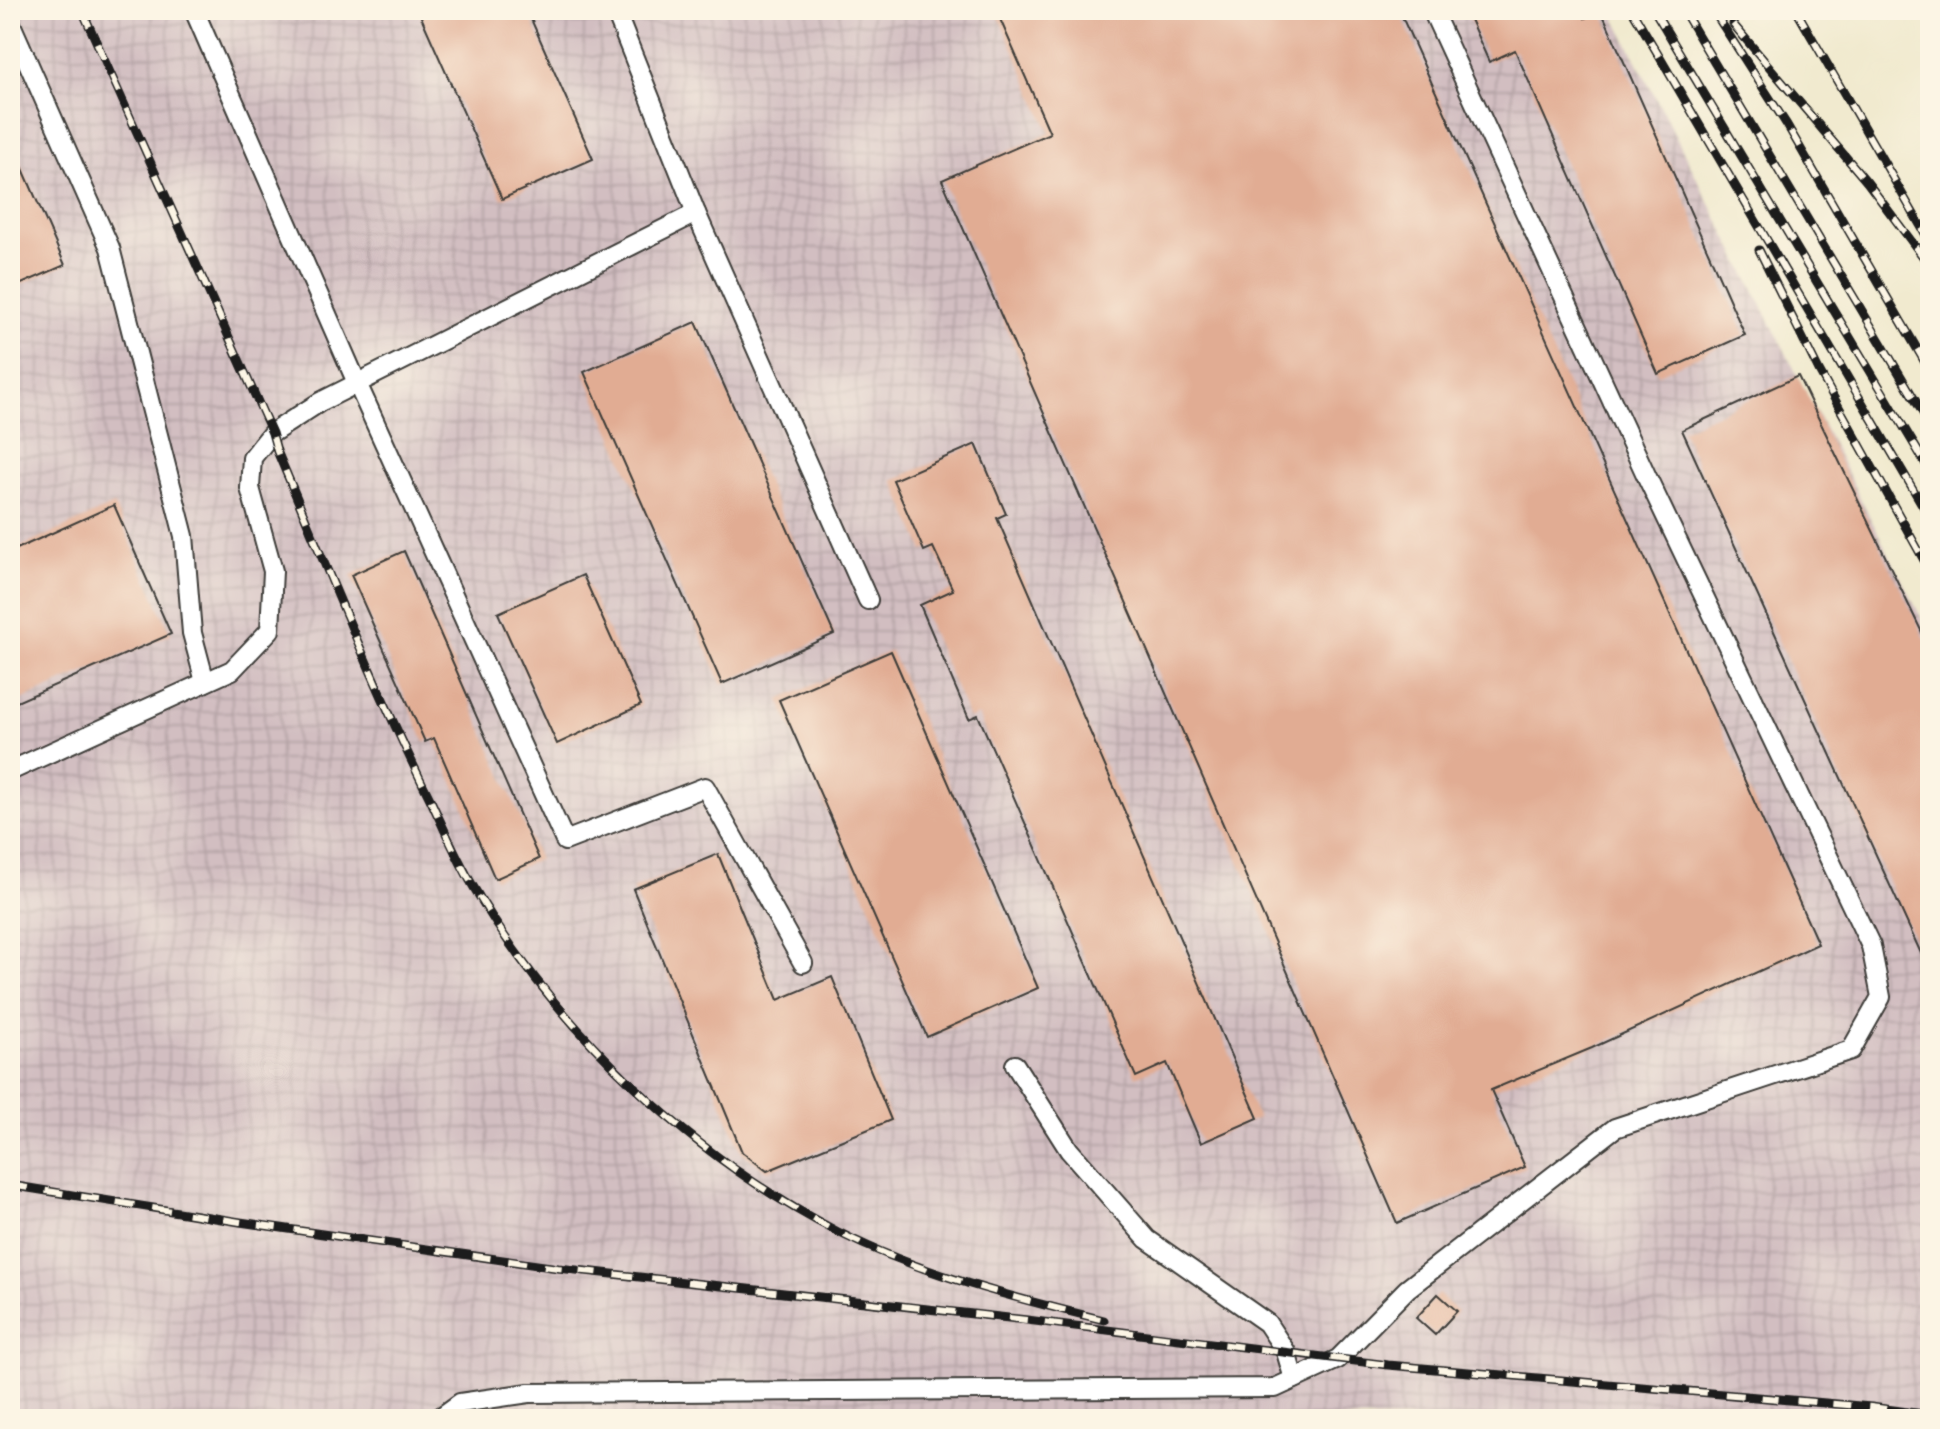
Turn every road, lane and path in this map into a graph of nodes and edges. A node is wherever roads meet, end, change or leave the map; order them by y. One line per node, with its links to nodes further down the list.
1 (194, 10): 6 (lane)
2 (615, 10): 5 (lane)
3 (1432, 10): 12 (lane)
4 (10, 22): 8 (lane)
5 (696, 213): 6 (lane); 7 (lane)
6 (357, 383): 8 (lane); 10 (lane)
7 (868, 600)
8 (205, 682): 9 (lane)
9 (10, 771)
10 (803, 963)
11 (1015, 1065): 12 (lane)
12 (1294, 1379): 13 (lane)
13 (438, 1419)

